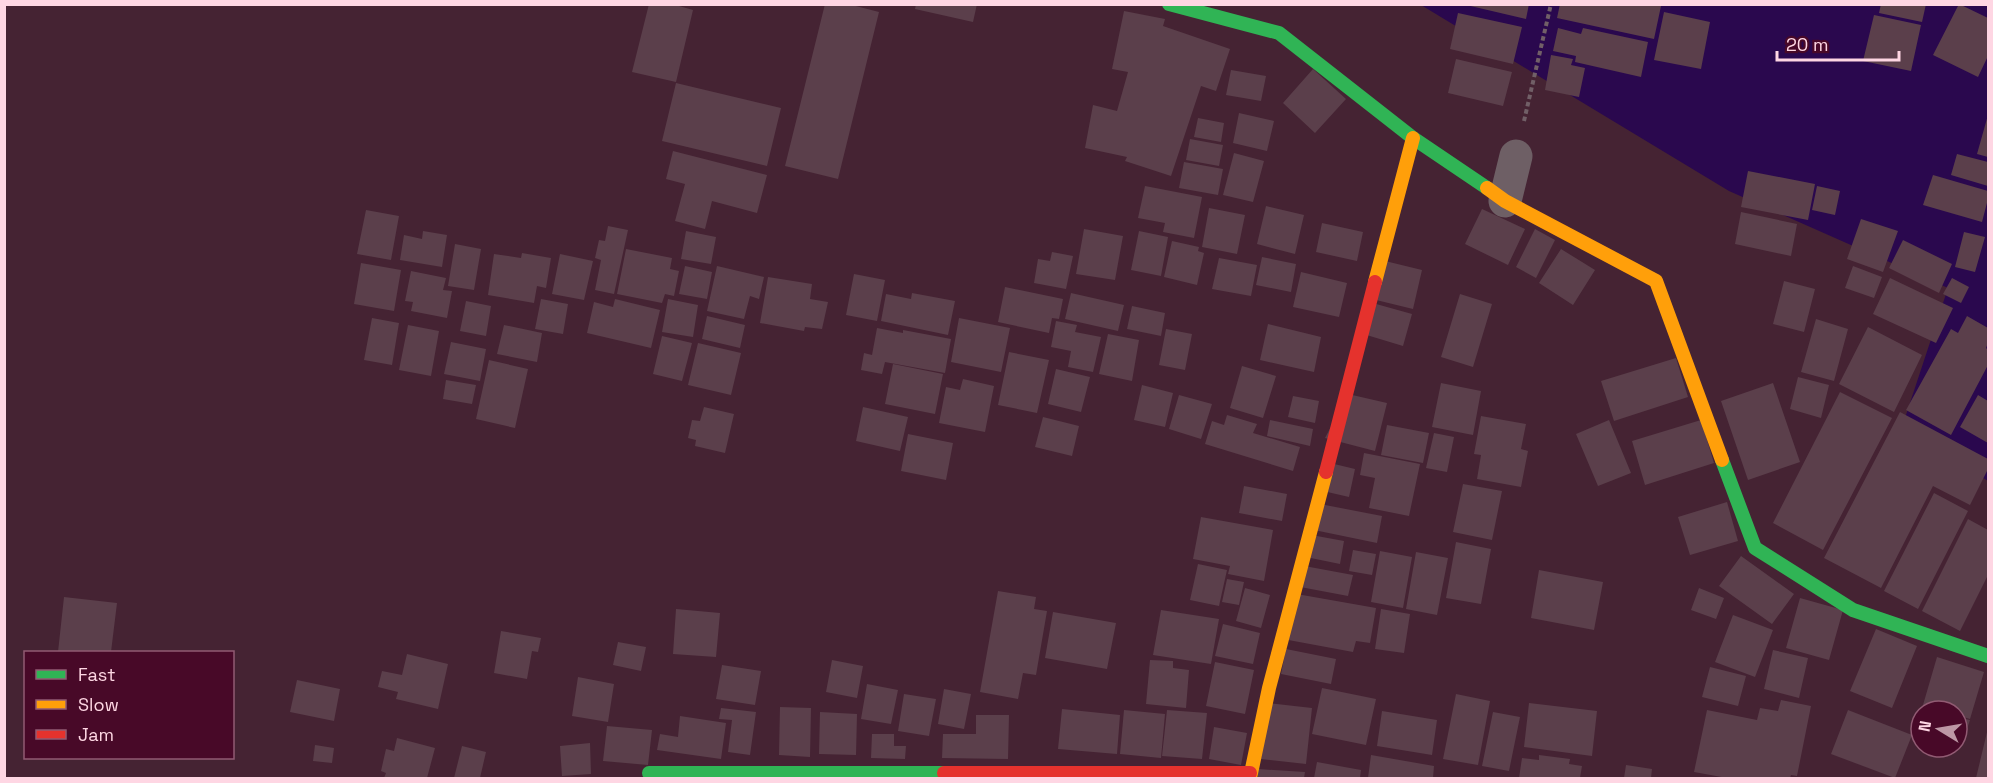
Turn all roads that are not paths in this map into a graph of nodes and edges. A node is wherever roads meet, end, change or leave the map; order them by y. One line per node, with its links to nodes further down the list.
1 (1169, 4): 2 (street)
2 (1413, 138): 4 (street); 7 (street)
3 (1516, 156): 4 (street)
4 (1505, 201): 5 (street)
5 (1989, 656)
6 (649, 773): 7 (street)
7 (1250, 776)

